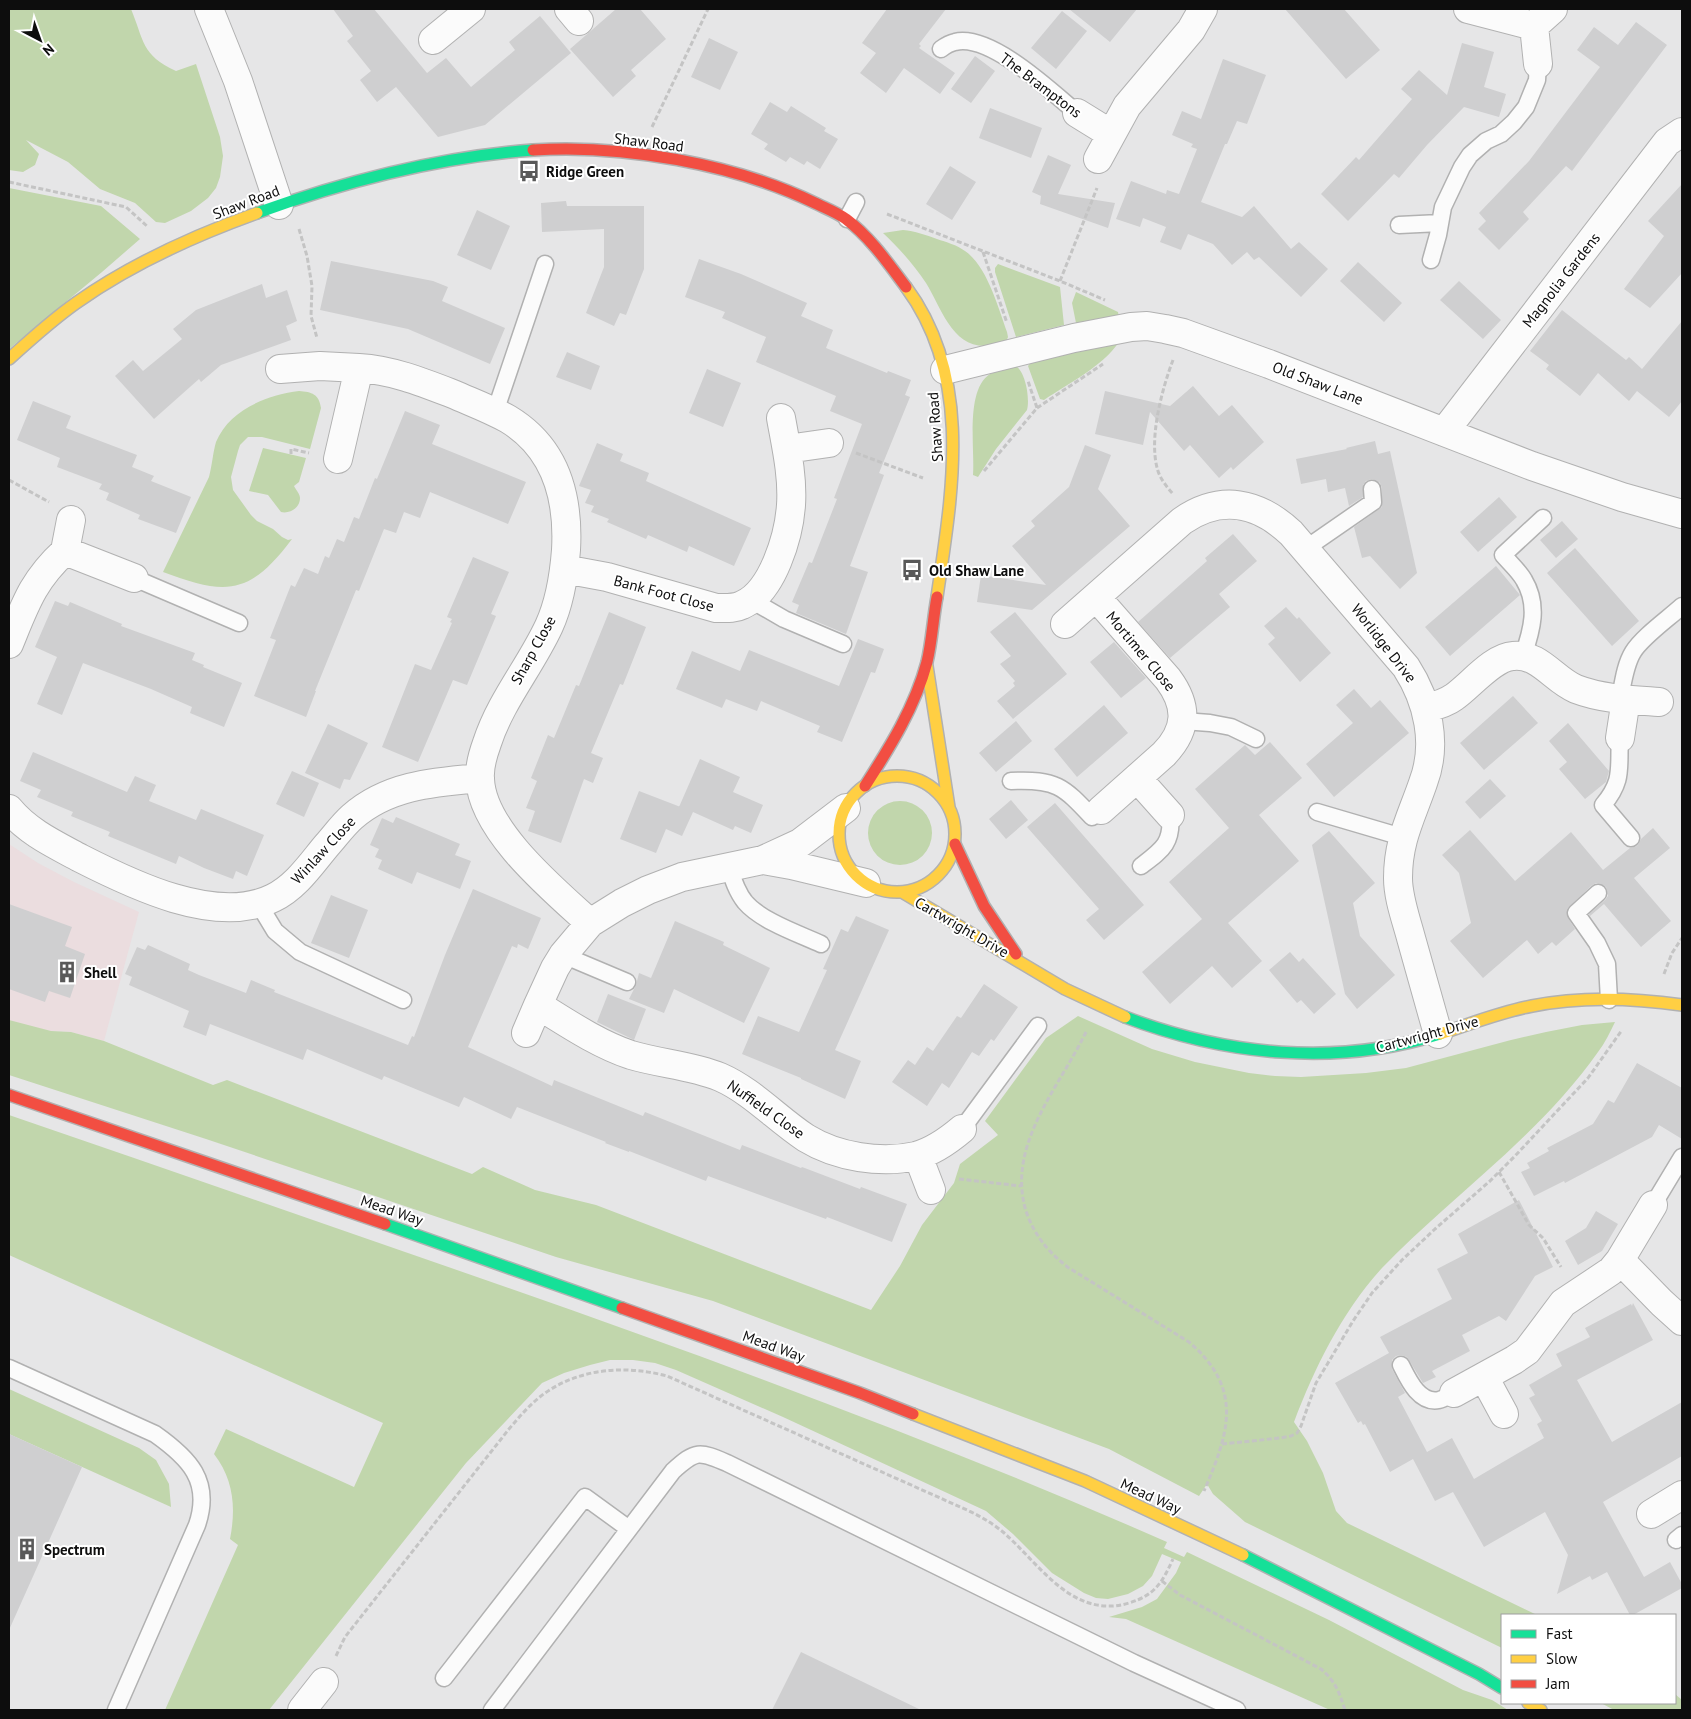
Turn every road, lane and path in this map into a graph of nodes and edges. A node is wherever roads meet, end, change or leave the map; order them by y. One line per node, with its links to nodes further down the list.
1 (209, 9): 16 (street)
2 (471, 9): 7 (street)
3 (708, 9): 13 (path)
4 (1203, 9): 12 (street)
5 (1468, 9): 6 (street)
6 (1544, 18): 9 (street)
7 (433, 40)
8 (941, 49): 10 (lane, The Bramptons)
9 (1538, 64): 18 (lane)
10 (1077, 113): 12 (street, The Bramptons)
11 (1682, 132): 33 (street, Magnolia Gardens)
12 (1111, 134): 14 (street)
13 (639, 154): 16 (street, Shaw Road); 17 (street, Shaw Road)
14 (1098, 159): 22 (path)
15 (856, 202): 17 (lane); 22 (path)
16 (279, 204): 25 (street, Shaw Road)
17 (847, 219): 29 (street, Shaw Road)
18 (1440, 223): 19 (lane); 20 (lane)
19 (1399, 225)
20 (1431, 260)
21 (545, 264): 31 (lane)
22 (1060, 281): 23 (path)
23 (1131, 327): 24 (street, Old Shaw Lane); 29 (street, Old Shaw Lane)
24 (1182, 333): 33 (street, Old Shaw Lane); 41 (path)
25 (9, 359)
26 (1105, 362): 30 (path)
27 (359, 368): 28 (street, Sharp Close); 31 (street, Sharp Close); 36 (street)
28 (280, 369)
29 (944, 370): 38 (street, Shaw Road)
30 (1037, 408)
31 (496, 412): 46 (street, Sharp Close)
32 (781, 418): 35 (street)
33 (1444, 432): 40 (street, Old Shaw Lane)
34 (830, 443): 35 (street); 38 (path)
35 (787, 450): 49 (street)
36 (338, 459)
37 (9, 480): 43 (path)
38 (953, 481): 56 (street, Shaw Road)
39 (1372, 488): 44 (lane)
40 (1682, 514)
41 (1191, 515): 44 (street, Worlidge Drive); 48 (street, Worlidge Drive)
42 (1543, 518): 55 (lane)
43 (71, 520): 45 (street)
44 (1305, 549): 59 (street, Worlidge Drive)
45 (65, 551): 47 (street); 53 (street)
46 (564, 569): 49 (street, Bank Foot Close); 63 (street, Sharp Close)
47 (134, 578): 51 (lane)
48 (1096, 597): 52 (street, Worlidge Drive); 60 (street, Mortimer Close)
49 (751, 600): 54 (lane)
50 (1682, 606): 57 (lane)
51 (239, 623)
52 (1065, 624)
53 (9, 644)
54 (843, 644)
55 (1523, 656): 57 (street); 59 (street)
56 (926, 662): 66 (street, Shaw Road); 67 (street, Shaw Road)
57 (1623, 699): 58 (street); 61 (street)
58 (1659, 702)
59 (1426, 708): 73 (street, Worlidge Drive)
60 (1183, 721): 62 (lane); 64 (street)
61 (1620, 738): 74 (lane)
62 (1256, 739)
63 (480, 778): 82 (street, Winlaw Close); 83 (street, Sharp Close)
64 (1137, 778): 70 (street); 72 (street)
65 (1011, 781): 70 (lane)
66 (865, 786): 67 (street); 68 (street)
67 (949, 807): 75 (street)
68 (846, 808): 76 (street); 79 (street)
69 (9, 809): 82 (street, Winlaw Close)
70 (1101, 810)
71 (1317, 812): 73 (lane)
72 (1170, 814): 77 (lane)
73 (1402, 838): 98 (street, Worlidge Drive)
74 (1630, 838)
75 (954, 844): 80 (street); 87 (street, Cartwright Drive)
76 (763, 860): 78 (street); 79 (street)
77 (1141, 866)
78 (729, 867): 83 (street); 85 (lane)
79 (866, 883): 80 (street)
80 (902, 892): 87 (street, Cartwright Drive)
81 (1598, 893): 90 (lane)
82 (258, 903): 89 (lane)
83 (590, 923): 86 (street)
84 (1682, 938): 92 (path)
85 (821, 944)
86 (563, 955): 88 (lane); 93 (street)
87 (1023, 963): 94 (street, Cartwright Drive)
88 (627, 982)
89 (403, 1000)
90 (1609, 1000): 91 (street, Cartwright Drive); 98 (street, Cartwright Drive)
91 (1628, 1000): 92 (street, Cartwright Drive); 103 (path)
92 (1657, 1001): 95 (street, Cartwright Drive)
93 (538, 1005): 97 (street); 102 (street, Nuffield Close)
94 (1099, 1005): 98 (street, Cartwright Drive); 104 (path)
95 (1682, 1005)
96 (1038, 1026): 100 (lane, Nuffield Close)
97 (526, 1033)
98 (1438, 1034)
99 (9, 1095): 123 (street, Mead Way)
100 (962, 1129): 102 (street, Nuffield Close)
101 (1682, 1157): 105 (lane)
102 (924, 1172): 104 (path)
103 (1499, 1172): 107 (path); 114 (path)
104 (1021, 1186): 114 (path)
105 (1653, 1205): 106 (street)
106 (1620, 1260): 107 (street); 108 (street)
107 (1576, 1294): 111 (street)
108 (1682, 1321)
109 (1400, 1365): 112 (lane)
110 (9, 1368): 125 (lane)
111 (1484, 1377): 112 (street); 113 (street)
112 (1454, 1394)
113 (1504, 1414)
114 (1222, 1444): 115 (path)
115 (1204, 1491)
116 (1682, 1495): 117 (street)
117 (1652, 1514)
118 (629, 1529): 121 (lane); 127 (lane); 128 (lane)
119 (1173, 1559): 120 (path)
120 (1162, 1581): 122 (path); 129 (path)
121 (444, 1678)
122 (324, 1682): 126 (street)
123 (1501, 1687)
124 (1530, 1704): 130 (street)
125 (116, 1710)
126 (302, 1710)
127 (492, 1710)
128 (1237, 1710)
129 (1345, 1710)
130 (1541, 1710)

